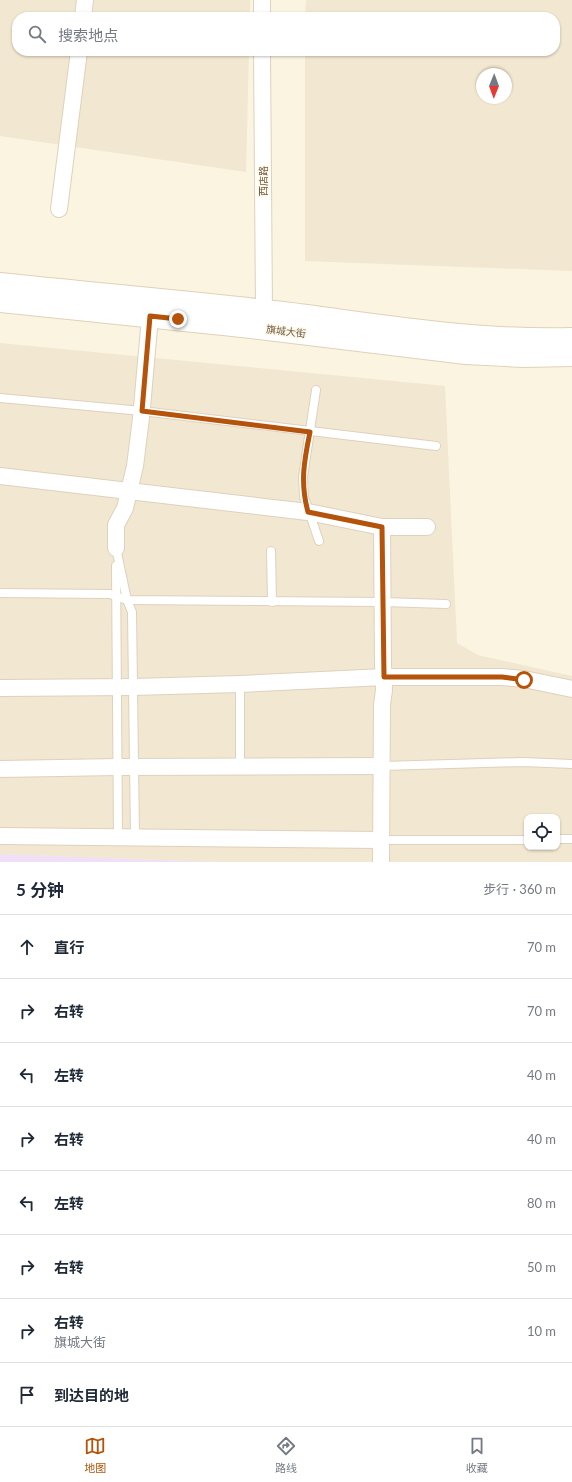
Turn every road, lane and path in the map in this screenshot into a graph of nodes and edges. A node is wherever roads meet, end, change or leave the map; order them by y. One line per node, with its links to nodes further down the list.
1 (85, 0): 3 (street)
2 (262, 0): 4 (street)
3 (84, 12)
4 (262, 12)
5 (78, 56): 7 (street)
6 (262, 56): 10 (street, 西店路)
7 (59, 209)
8 (0, 284): 10 (main road, 旗城大街)
9 (0, 301): 11 (main road, 旗城大街)
10 (264, 311): 12 (main road, 旗城大街)
11 (150, 316): 13 (main road, 旗城大街); 16 (street)
12 (572, 339)
13 (572, 355)
14 (316, 390): 17 (lane)
15 (0, 398): 16 (lane)
16 (142, 411): 17 (lane); 20 (street)
17 (310, 432): 18 (lane); 21 (lane)
18 (436, 446)
19 (0, 476): 20 (street)
20 (129, 491): 21 (street); 25 (street)
21 (308, 512): 22 (street); 24 (lane)
22 (382, 527): 23 (street); 31 (street)
23 (427, 527)
24 (320, 541)
25 (116, 548): 28 (lane); 29 (lane)
26 (271, 551): 30 (lane)
27 (0, 593): 28 (lane)
28 (117, 597): 29 (lane); 35 (lane)
29 (127, 600): 30 (lane); 35 (lane)
30 (272, 602): 31 (lane)
31 (383, 602): 32 (lane); 33 (street)
32 (446, 604)
33 (384, 677): 34 (street); 37 (street); 39 (street)
34 (240, 684): 35 (street); 42 (lane)
35 (125, 687): 36 (street); 40 (lane); 41 (lane)
36 (0, 688)
37 (572, 689)
38 (572, 764): 39 (lane)
39 (382, 766): 42 (street); 49 (street)
40 (118, 767): 41 (street); 43 (street); 45 (lane)
41 (134, 767): 42 (street); 46 (lane)
42 (240, 767)
43 (0, 769)
44 (0, 836): 45 (street)
45 (118, 837): 46 (street)
46 (135, 837): 49 (street)
47 (560, 839): 48 (lane)
48 (572, 839)
49 (381, 840): 50 (lane); 51 (street)
50 (524, 840)
51 (381, 862)

